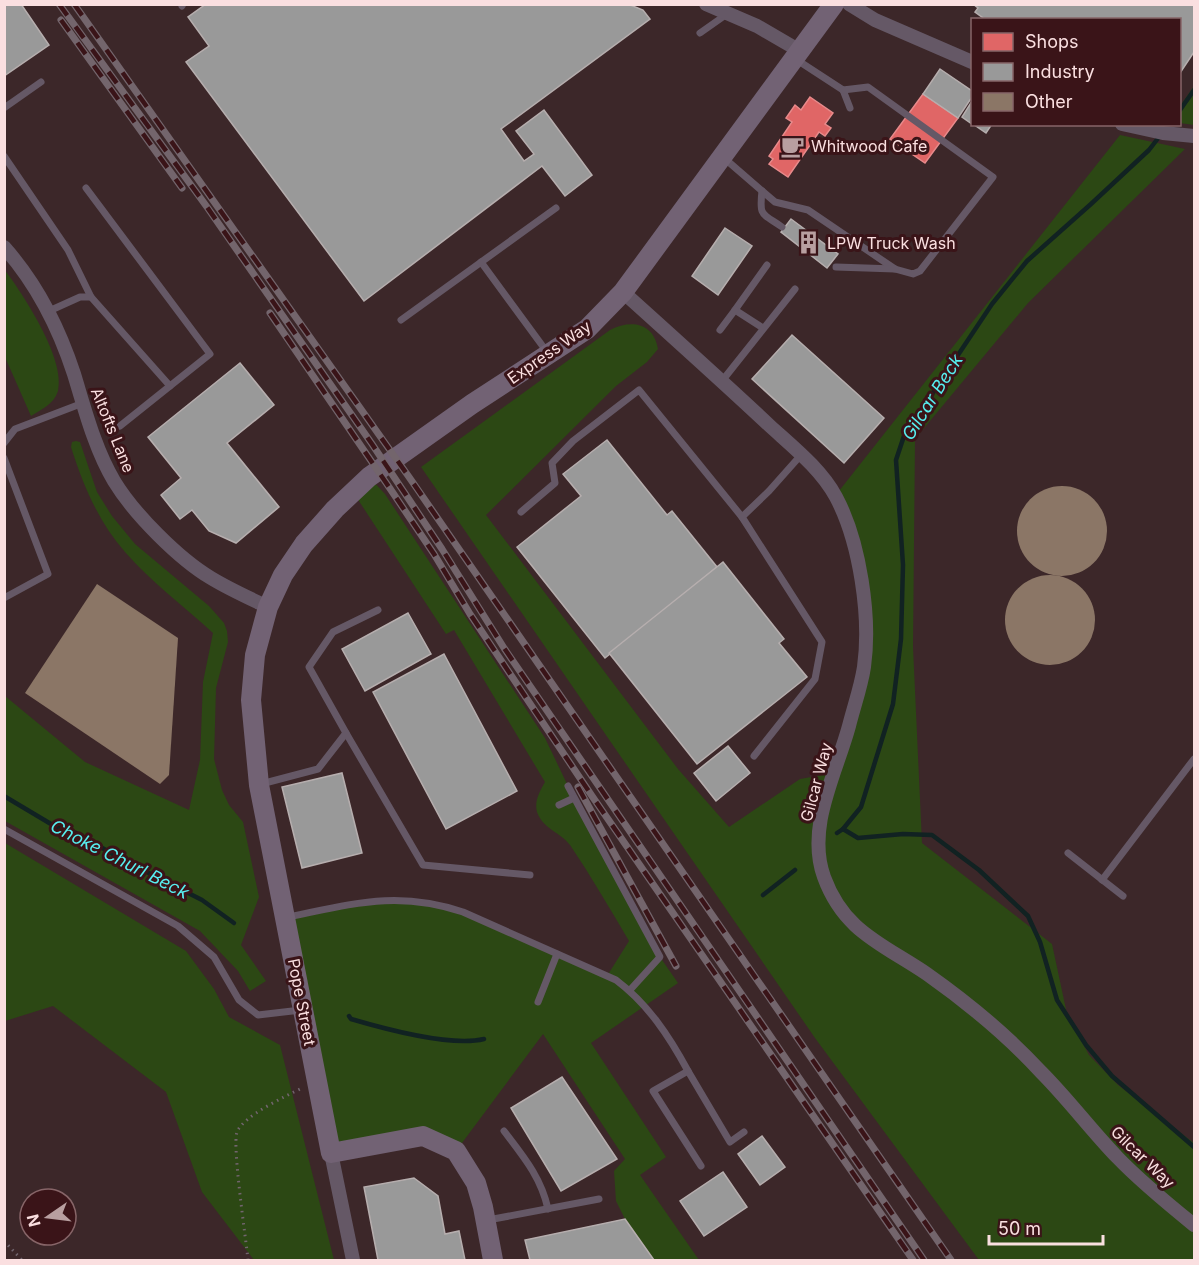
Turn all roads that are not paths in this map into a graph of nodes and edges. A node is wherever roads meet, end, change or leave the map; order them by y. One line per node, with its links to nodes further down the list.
1 (706, 4): 4 (street)
2 (834, 4): 6 (street, Express Way)
3 (849, 4): 7 (street)
4 (724, 10): 5 (lane); 6 (street)
5 (700, 33)
6 (797, 55): 9 (lane); 15 (street, Express Way)
7 (971, 62)
8 (41, 82): 10 (lane)
9 (843, 90): 11 (lane); 24 (lane)
10 (4, 108)
11 (850, 108)
12 (1131, 126): 13 (street)
13 (1194, 136)
14 (4, 156): 27 (lane)
15 (723, 157): 17 (lane); 26 (street, Express Way)
16 (86, 188): 35 (lane)
17 (762, 191): 19 (lane); 24 (lane)
18 (556, 208): 21 (lane)
19 (782, 227)
20 (4, 247): 29 (street, Altofts Lane)
21 (481, 262): 30 (lane); 33 (lane)
22 (767, 265): 28 (lane)
23 (836, 267): 24 (lane)
24 (895, 269)
25 (795, 289): 31 (lane)
26 (623, 292): 33 (street, Express Way); 34 (street, Gilcar Way)
27 (91, 297): 29 (lane); 35 (lane)
28 (735, 310): 31 (lane); 32 (lane)
29 (49, 311): 36 (street, Altofts Lane)
30 (401, 320)
31 (763, 328): 34 (lane)
32 (720, 330)
33 (549, 354): 44 (street, Express Way)
34 (722, 381): 39 (street, Gilcar Way)
35 (170, 386): 37 (lane)
36 (83, 403): 38 (lane); 44 (street, Altofts Lane)
37 (120, 426)
38 (4, 443)
39 (801, 455): 42 (lane); 71 (street, Gilcar Way)
40 (4, 458): 43 (lane)
41 (521, 512): 42 (lane)
42 (742, 517): 47 (lane)
43 (4, 598)
44 (268, 607): 49 (street, Pope Street)
45 (378, 610): 46 (lane)
46 (346, 733): 49 (lane); 55 (lane)
47 (754, 756)
48 (1194, 759): 56 (lane)
49 (259, 785): 58 (street, Pope Street)
50 (568, 786): 51 (lane)
51 (574, 798): 52 (lane); 60 (lane)
52 (559, 806)
53 (4, 829): 62 (lane)
54 (1068, 853): 56 (lane)
55 (530, 874)
56 (1102, 880): 57 (lane)
57 (1123, 896)
58 (285, 917): 59 (lane); 62 (street, Pope Street)
59 (557, 954): 60 (lane); 61 (lane)
60 (630, 990): 63 (lane)
61 (538, 1002)
62 (303, 1010): 66 (street, Pope Street)
63 (688, 1071): 65 (lane); 67 (lane)
64 (504, 1131): 69 (lane)
65 (744, 1132)
66 (330, 1153): 70 (street); 72 (street)
67 (700, 1166)
68 (599, 1198): 69 (lane)
69 (548, 1209): 70 (lane)
70 (486, 1220): 73 (street)
71 (1194, 1225)
72 (353, 1260)
73 (493, 1260)

